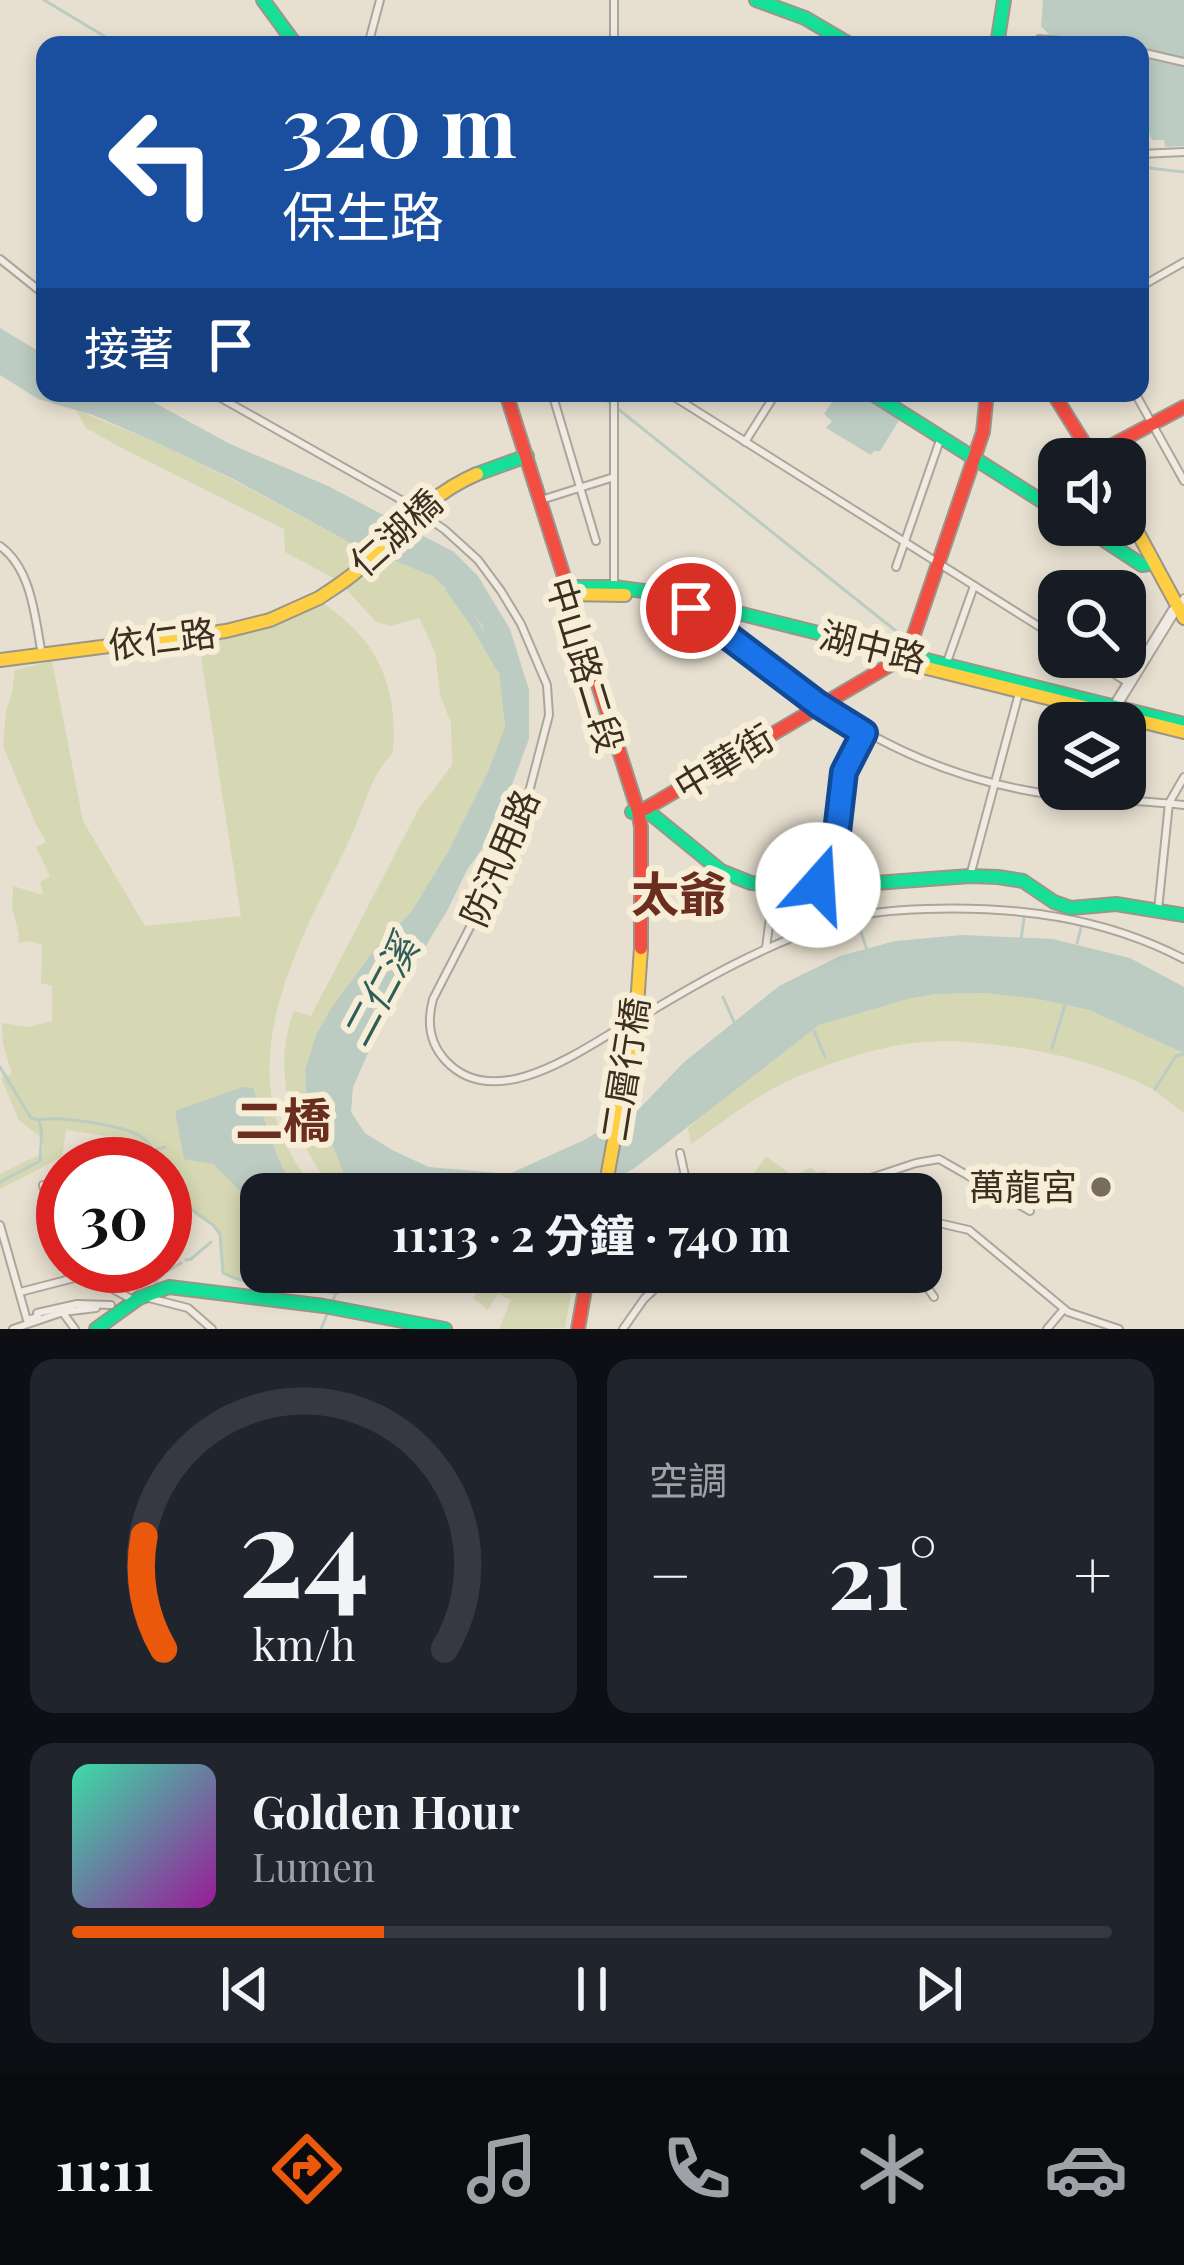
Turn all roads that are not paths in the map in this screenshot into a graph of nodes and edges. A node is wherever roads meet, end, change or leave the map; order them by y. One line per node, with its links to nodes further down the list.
1 (263, 0): 7 (street)
2 (272, 0): 8 (street)
3 (380, 0): 9 (street)
4 (614, 0): 10 (street)
5 (756, 0): 11 (street)
6 (1004, 0): 12 (street)
7 (293, 36)
8 (294, 36)
9 (370, 36)
10 (614, 36)
11 (836, 36)
12 (998, 36)
13 (1149, 54): 14 (street)
14 (1184, 62)
15 (1184, 152): 16 (street)
16 (1149, 154)
17 (0, 259): 20 (street)
18 (1184, 262): 19 (street)
19 (1149, 282)
20 (36, 288)
21 (228, 402): 88 (street, 防汛用路)
22 (506, 402): 37 (street, 中山路二段)
23 (555, 402): 41 (street)
24 (614, 402): 39 (street)
25 (682, 402): 36 (street)
26 (770, 402): 36 (street)
27 (885, 402): 33 (street)
28 (986, 402): 38 (street)
29 (1059, 402): 34 (street)
30 (1140, 402): 32 (street)
31 (1184, 407): 32 (street)
32 (1153, 424): 35 (street); 40 (street)
33 (941, 438): 38 (street); 45 (street)
34 (1081, 438)
35 (1128, 438)
36 (745, 442): 45 (street)
37 (524, 458): 43 (street, 中山路二段); 54 (street, 中山路二段); 56 (street, 仁湖橋, bridge)
38 (974, 458): 42 (street); 50 (street)
39 (614, 477): 41 (street); 55 (street)
40 (1184, 481)
41 (581, 485): 43 (street); 44 (street)
42 (1038, 499)
43 (541, 500): 54 (street, 中山路二段)
44 (596, 541)
45 (905, 542): 50 (street); 52 (street)
46 (0, 546): 61 (street)
47 (1113, 546): 51 (street)
48 (1140, 546): 51 (street)
49 (1142, 546): 51 (street)
50 (938, 564): 53 (street); 62 (street)
51 (1151, 564): 58 (street)
52 (896, 567)
53 (974, 586): 59 (street); 64 (street)
54 (565, 590): 55 (street, 湖中路); 79 (street, 中山路二段)
55 (613, 591): 57 (street, 湖中路)
56 (319, 598): 61 (street, 依仁路)
57 (690, 604): 62 (street, 湖中路); 71 (street)
58 (1179, 610): 60 (street); 66 (street); 70 (street)
59 (1038, 626)
60 (1184, 629)
61 (42, 655): 63 (street, 依仁路)
62 (901, 657): 64 (street, 湖中路); 67 (street, 湖中路); 71 (street, 中華街)
63 (0, 660)
64 (946, 665): 67 (street, 湖中路)
65 (1121, 678): 66 (street)
66 (1127, 682): 69 (street)
67 (1020, 687): 68 (street, 湖中路); 73 (street, 湖中路); 76 (street)
68 (1091, 702)
69 (1117, 702)
70 (1118, 702)
71 (819, 705): 74 (street); 79 (street, 中華街)
72 (1146, 716): 73 (street, 湖中路)
73 (1184, 728)
74 (864, 733): 76 (street); 81 (street)
75 (1184, 777): 77 (street)
76 (995, 784): 77 (street); 80 (street)
77 (1169, 803): 78 (street); 83 (street)
78 (1184, 805)
79 (638, 811): 81 (street); 85 (street, 中山路二段)
80 (970, 876): 81 (street); 83 (street)
81 (818, 885)
82 (773, 894): 86 (street)
83 (1158, 910): 84 (street)
84 (1184, 915)
85 (637, 943): 88 (street, 二層行橋)
86 (766, 948): 87 (street, 防汛用路); 88 (street, 防汛用路)
87 (1184, 959)
88 (632, 1021): 90 (street, 二層行橋)
89 (680, 1153): 91 (street)
90 (605, 1173)
91 (684, 1173)
92 (886, 1173): 93 (street)
93 (1030, 1211)
94 (0, 1225): 97 (street)
95 (942, 1225): 105 (street)
96 (36, 1287): 97 (street)
97 (20, 1292): 104 (street)
98 (126, 1293): 103 (street)
99 (581, 1293): 112 (street)
100 (651, 1293): 113 (street)
101 (931, 1293): 102 (street)
102 (934, 1297)
103 (137, 1298): 104 (street); 109 (street); 110 (street); 111 (street)
104 (110, 1305): 106 (street)
105 (1064, 1309): 114 (street); 115 (street)
106 (62, 1312): 107 (street); 108 (street)
107 (13, 1329)
108 (75, 1329)
109 (96, 1329)
110 (212, 1329)
111 (445, 1329)
112 (574, 1329)
113 (623, 1329)
114 (1046, 1329)
115 (1119, 1329)

